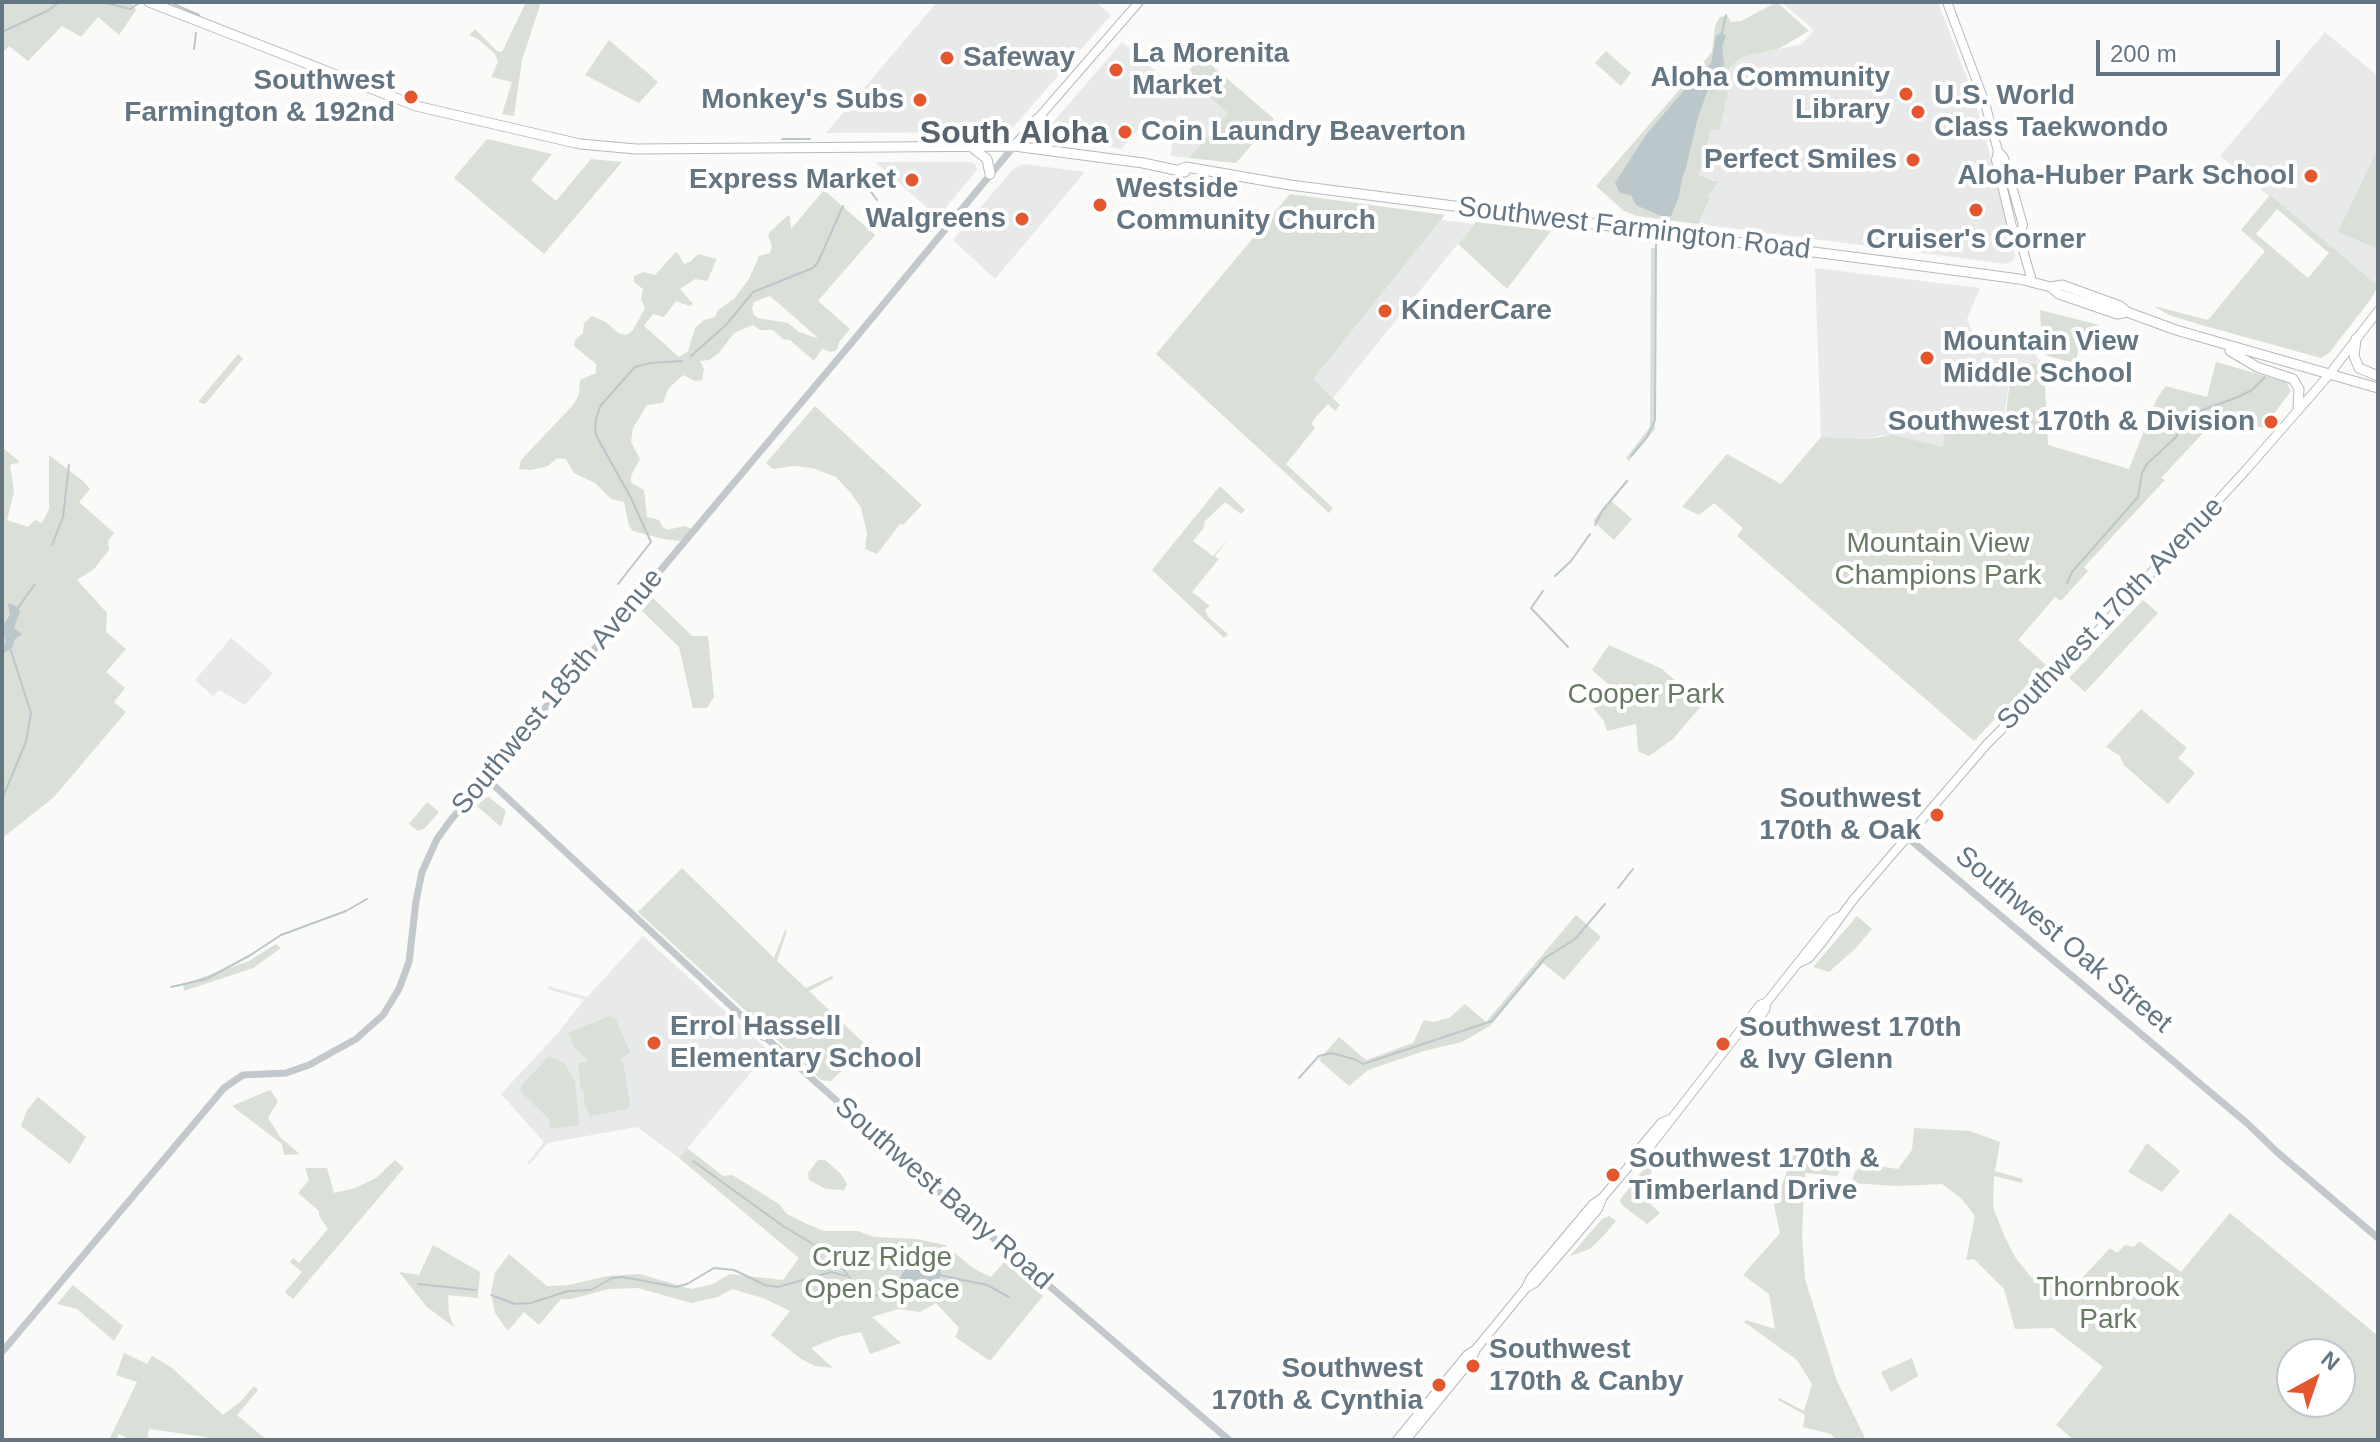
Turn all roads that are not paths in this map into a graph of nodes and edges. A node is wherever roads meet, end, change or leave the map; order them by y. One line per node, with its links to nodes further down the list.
1 (149, 2): 5 (main road, Southwest Farmington Road)
2 (1139, 2): 4 (main road, Southwest 185th Avenue)
3 (1947, 2): 9 (main road)
4 (1037, 119): 6 (main road, Southwest 185th Avenue); 7 (main road)
5 (969, 145): 6 (main road, Southwest Farmington Road); 8 (main road)
6 (1014, 146): 7 (main road, Southwest Farmington Road); 8 (street, Southwest 185th Avenue)
7 (1047, 149): 9 (main road, Southwest Farmington Road)
8 (990, 174): 17 (street, Southwest 185th Avenue)
9 (2032, 281): 12 (main road, Southwest Farmington Road)
10 (2378, 311): 11 (main road, Southwest 170th Avenue)
11 (2356, 339): 13 (main road, Southwest 170th Avenue); 14 (main road)
12 (2213, 342): 13 (main road, Southwest Farmington Road); 16 (main road)
13 (2328, 376): 15 (main road, Southwest Farmington Road); 16 (main road, Southwest 170th Avenue)
14 (2378, 376)
15 (2378, 388)
16 (2298, 410): 18 (main road, Southwest 170th Avenue)
17 (486, 778): 21 (street, Southwest 185th Avenue); 22 (street, Southwest Bany Road)
18 (1907, 837): 19 (street, Southwest Oak Street); 20 (main road, Southwest 170th Avenue)
19 (2378, 1238)
20 (1476, 1349): 23 (main road, Southwest 170th Avenue); 24 (main road, Southwest 170th Avenue)
21 (2, 1352)
22 (1229, 1440)
23 (1397, 1440)
24 (1406, 1440)

